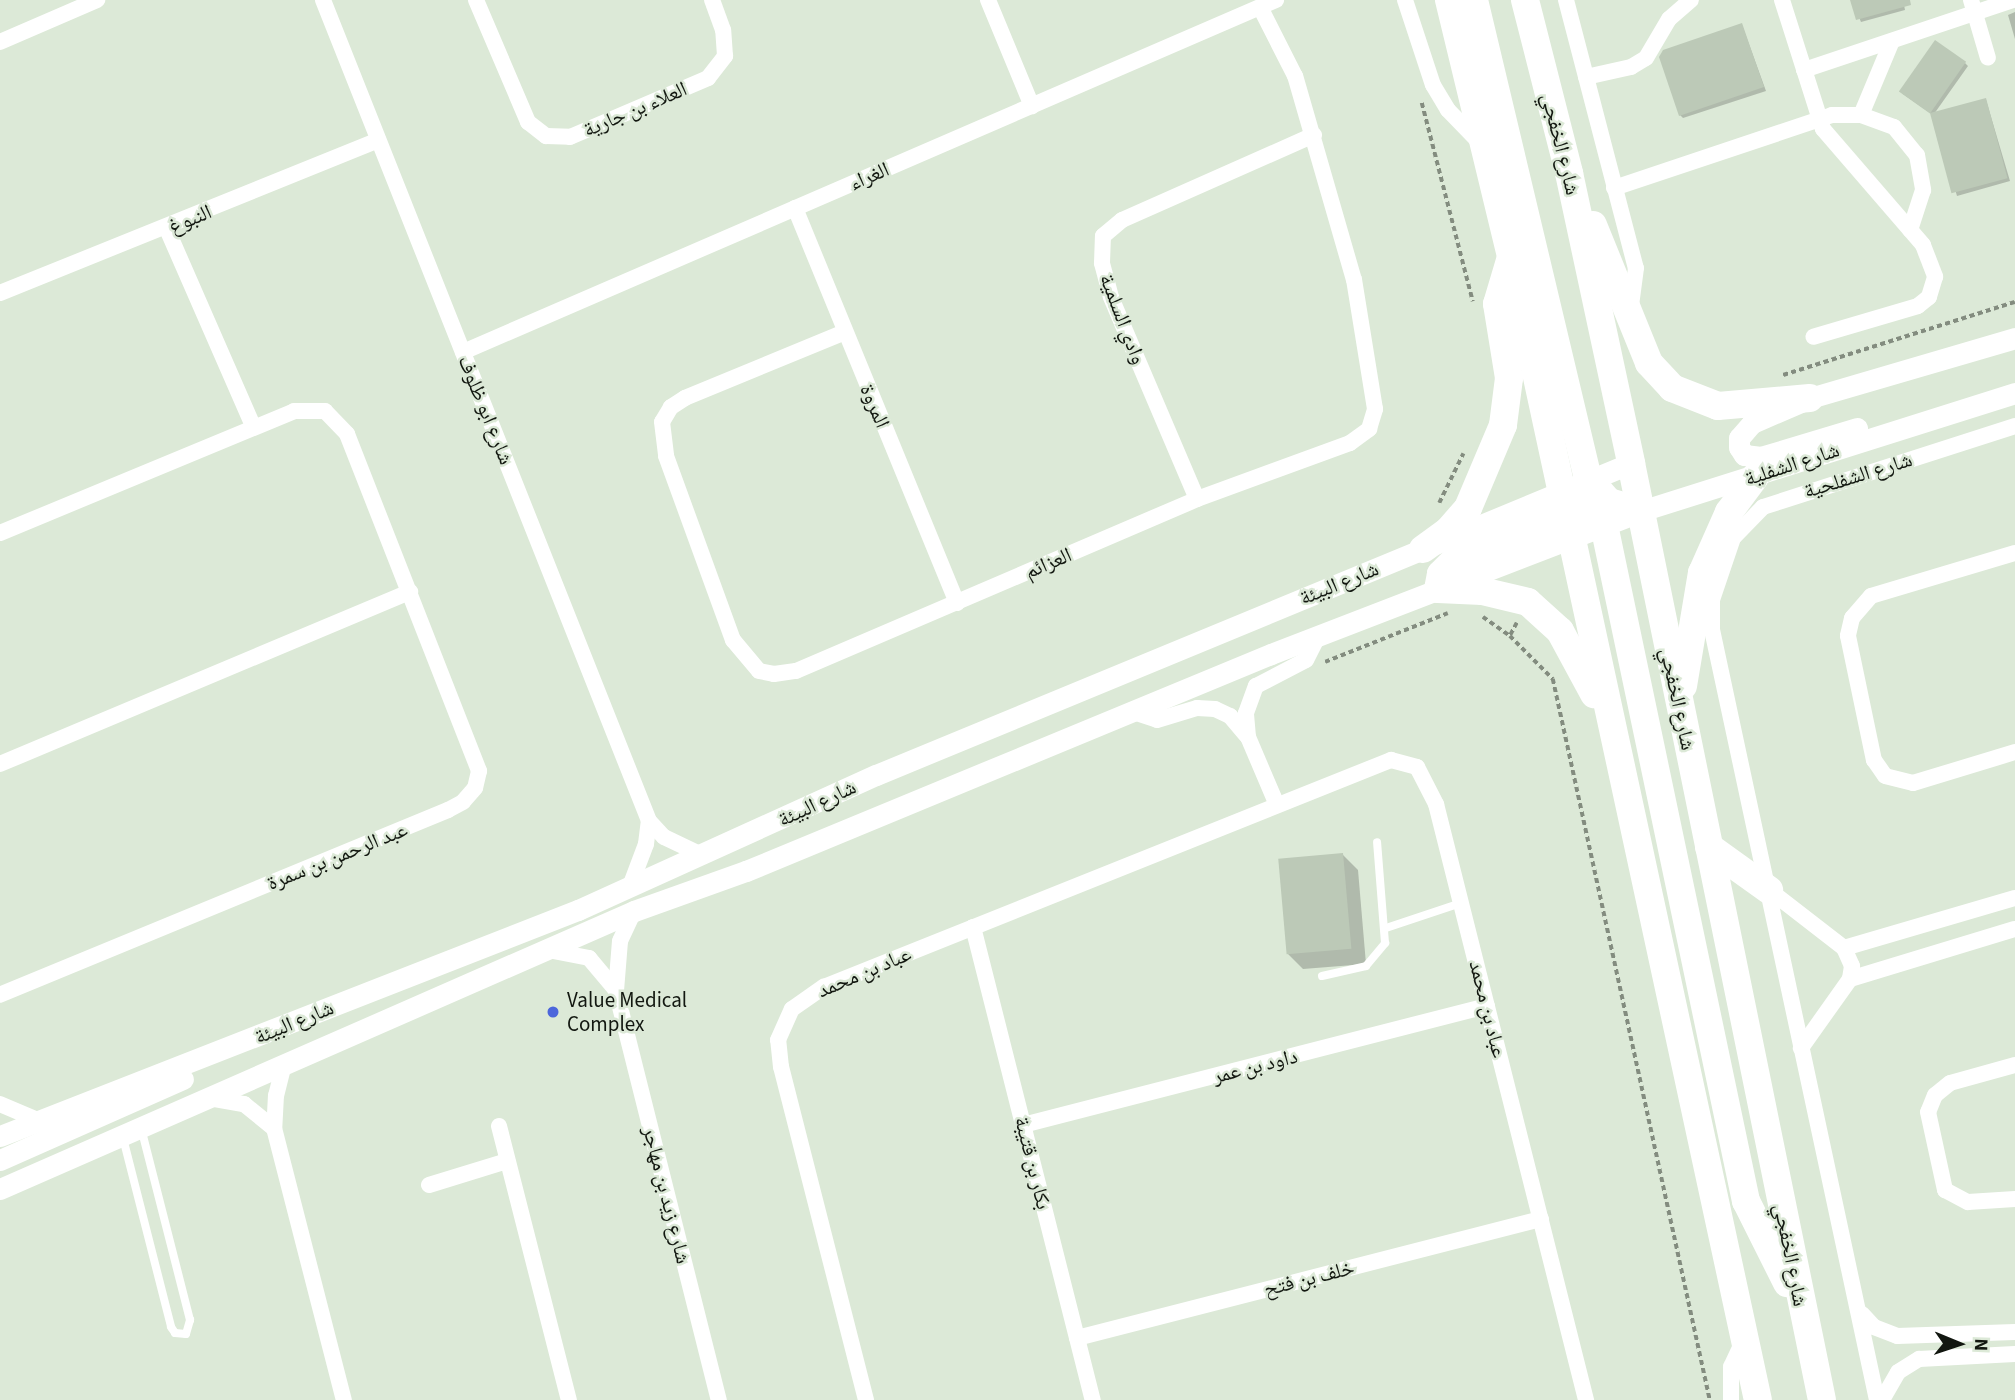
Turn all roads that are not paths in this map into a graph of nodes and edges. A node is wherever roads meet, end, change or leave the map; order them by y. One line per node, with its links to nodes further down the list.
1 (97, 0): 18 (street)
2 (324, 0): 26 (street, شارع ابو ظلوف)
3 (476, 0): 4 (street, العلاء بن جارية)
4 (712, 0)
5 (988, 0): 22 (street)
6 (1276, 0): 16 (street, الغراء)
7 (1405, 0): 27 (street)
8 (1449, 0): 27 (highway)
9 (1474, 0): 49 (highway)
10 (1525, 0): 28 (highway, شارع الخفجي)
11 (1566, 0): 21 (street, شارع الخفجي)
12 (1691, 0): 21 (street)
13 (1782, 0): 20 (street)
14 (2013, 0): 15 (street)
15 (1973, 6): 17 (street); 19 (street)
16 (1260, 7): 22 (street, الغراء); 25 (street, العزائم)
17 (1892, 41): 20 (street); 23 (street)
18 (0, 42)
19 (1987, 58)
20 (1804, 70): 24 (street)
21 (1586, 78): 29 (street, شارع الخفجي)
22 (1032, 106): 30 (street, الغراء)
23 (1861, 115): 24 (street); 32 (street)
24 (1819, 119): 29 (street); 32 (street)
25 (1314, 135): 48 (street, العزائم); 48 (street, وادي السلمية)
26 (378, 140): 31 (street, النبوغ); 39 (street, شارع ابو ظلوف)
27 (1488, 150): 33 (highway)
28 (1569, 173): 35 (highway); 45 (highway, شارع الخفجي)
29 (1614, 188): 35 (street, شارع الخفجي)
30 (794, 208): 36 (street, المروة); 39 (street, الغراء)
31 (167, 229): 34 (street, النبوغ); 43 (street)
32 (1910, 230): 37 (street)
33 (1511, 257): 47 (highway); 52 (highway)
34 (0, 293)
35 (1629, 316): 41 (highway)
36 (845, 332): 56 (street, المروة); 56 (street, العزائم)
37 (1813, 337)
38 (2015, 338): 41 (street)
39 (463, 352): 65 (street, شارع ابو ظلوف)
40 (2015, 393): 42 (street, شارع الشفلية)
41 (1810, 398): 42 (street)
42 (1910, 424): 46 (street, شارع الشفلية)
43 (253, 426): 51 (street, عبد الرحمن بن سمرة); 55 (street, عبد الرحمن بن سمرة)
44 (2015, 426): 70 (street, شارع الشفلحية)
45 (1631, 463): 49 (highway); 50 (highway, شارع الخفجي)
46 (1755, 477): 50 (street, شارع الشفلية); 59 (highway)
47 (1561, 489): 49 (highway); 52 (street, شارع البيئة)
48 (1197, 499): 56 (street, العزائم)
49 (1588, 510): 50 (highway); 54 (highway); 60 (highway); 102 (highway)
50 (1641, 511): 59 (highway, شارع الخفجي)
51 (0, 533)
52 (1423, 549): 68 (street, شارع البيئة)
53 (2015, 553): 62 (street)
54 (1438, 589): 57 (street, شارع البيئة); 60 (highway)
55 (410, 592): 63 (street); 82 (street, عبد الرحمن بن سمرة)
56 (957, 603)
57 (1318, 636): 58 (street, شارع البيئة); 61 (street)
58 (1130, 711): 61 (street); 73 (street, شارع البيئة)
59 (1680, 713): 67 (highway, شارع الخفجي)
60 (1609, 721): 106 (highway)
61 (1248, 737): 64 (street)
62 (2015, 752)
63 (0, 764)
64 (1277, 805): 72 (street, عباد بن محمد); 74 (street, عباد بن محمد)
65 (649, 821): 68 (street, شارع ابو ظلوف); 69 (street)
66 (1377, 842): 75 (lane)
67 (1709, 847): 70 (highway); 102 (highway, شارع الخفجي)
68 (704, 856): 69 (street, شارع البيئة)
69 (629, 889): 85 (street, شارع البيئة)
70 (1769, 890): 77 (street); 84 (street)
71 (2015, 898): 77 (street)
72 (1461, 903): 75 (lane); 83 (street, عباد بن محمد)
73 (634, 911): 78 (street, شارع البيئة); 81 (street, شارع زيد بن مهاجر)
74 (973, 926): 91 (street, بكار بن قتيبة); 111 (street, عباد بن محمد)
75 (1387, 928): 79 (lane)
76 (2015, 929): 80 (street)
77 (1844, 948): 80 (street)
78 (547, 950): 81 (street, شارع زيد بن مهاجر); 86 (street, شارع البيئة)
79 (1322, 976)
80 (1850, 979): 84 (street)
81 (616, 991): 110 (street, شارع زيد بن مهاجر)
82 (0, 995)
83 (1487, 1006): 91 (street, داود بن عمر); 101 (street, عباد بن محمد)
84 (1801, 1048): 103 (street)
85 (221, 1051): 90 (street, شارع البيئة); 96 (street)
86 (284, 1064): 88 (street, شارع البيئة); 93 (street)
87 (2015, 1065): 100 (street)
88 (206, 1098): 93 (street); 94 (street, شارع البيئة)
89 (0, 1104): 90 (street)
90 (40, 1121): 95 (street, شارع البيئة)
91 (1023, 1125): 105 (street, بكار بن قتيبة)
92 (499, 1126): 97 (street)
93 (274, 1128): 108 (street)
94 (132, 1131): 94 (lane); 99 (street, شارع البيئة)
95 (0, 1136)
96 (0, 1160)
97 (508, 1161): 98 (street); 109 (street)
98 (429, 1185)
99 (0, 1189)
100 (2015, 1199)
101 (1541, 1219): 105 (street, خلف بن فتح); 113 (street, عباد بن محمد)
102 (1803, 1314): 116 (highway, شارع الخفجي)
103 (1863, 1314): 104 (street); 117 (street)
104 (2015, 1332)
105 (1077, 1338): 112 (street, بكار بن قتيبة)
106 (1744, 1339): 114 (street); 115 (highway)
107 (2015, 1354): 117 (street)
108 (344, 1400)
109 (569, 1400)
110 (719, 1400)
111 (866, 1400)
112 (1093, 1400)
113 (1586, 1400)
114 (1731, 1400)
115 (1758, 1400)
116 (1822, 1400)
117 (1880, 1400)

